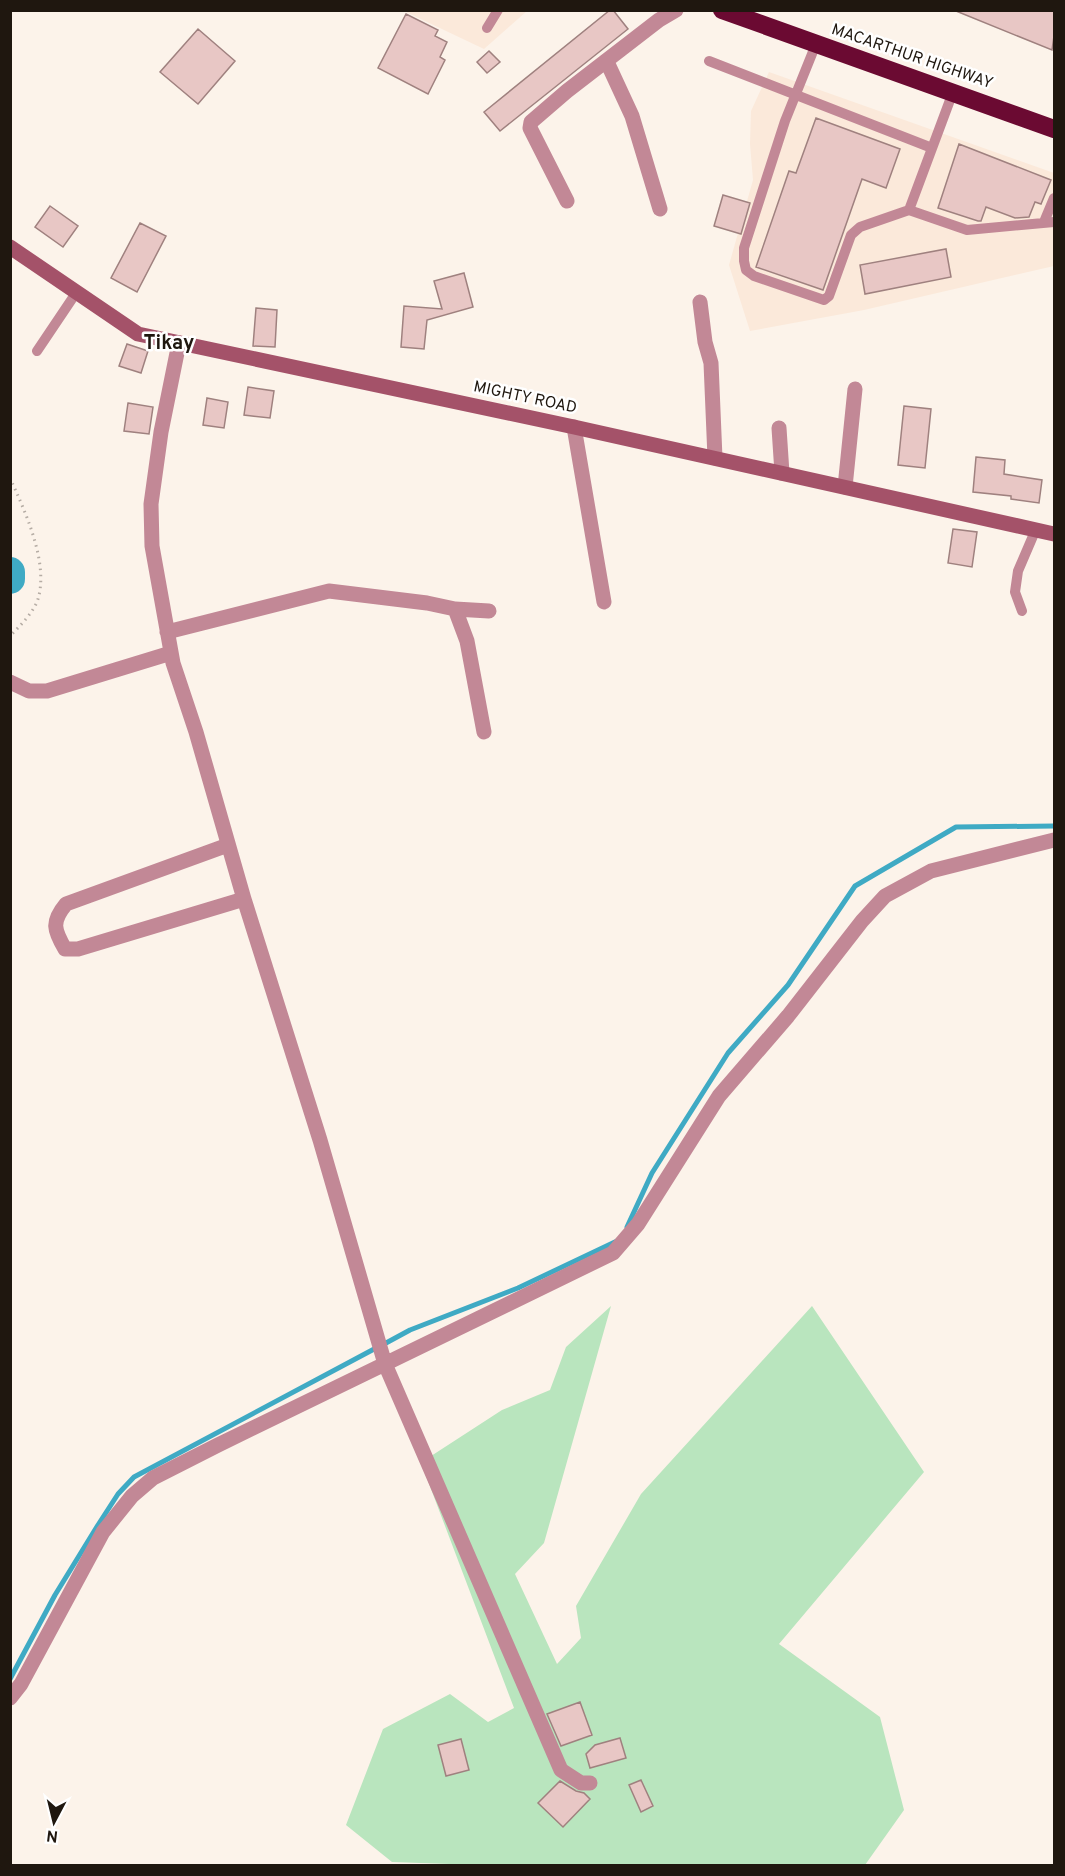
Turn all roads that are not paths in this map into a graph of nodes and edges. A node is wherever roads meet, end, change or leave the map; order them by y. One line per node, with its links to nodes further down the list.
1 (498, 10): 4 (lane)
2 (676, 10): 7 (street)
3 (722, 10): 5 (highway, MACARTHUR HIGHWAY)
4 (488, 28)
5 (816, 44): 8 (highway, MACARTHUR HIGHWAY); 9 (lane)
6 (709, 61): 9 (lane)
7 (607, 62): 13 (street); 14 (street)
8 (953, 92): 10 (highway, MACARTHUR HIGHWAY); 11 (lane)
9 (796, 95): 11 (lane); 15 (lane)
10 (1054, 129)
11 (932, 148): 15 (lane)
12 (1054, 198): 16 (lane)
13 (567, 201)
14 (660, 209)
15 (909, 210): 16 (lane)
16 (1049, 222)
17 (10, 247): 18 (street, MIGHTY ROAD)
18 (76, 292): 20 (street, MIGHTY ROAD); 21 (lane)
19 (700, 302): 25 (street)
20 (179, 344): 23 (street, MIGHTY ROAD); 34 (street)
21 (37, 351)
22 (855, 389): 27 (street)
23 (574, 427): 25 (street, MIGHTY ROAD); 30 (street)
24 (779, 428): 26 (street)
25 (715, 458): 26 (street, MIGHTY ROAD)
26 (782, 473): 27 (street, MIGHTY ROAD)
27 (845, 487): 28 (street, MIGHTY ROAD)
28 (1036, 529): 29 (street, MIGHTY ROAD); 33 (lane)
29 (1054, 534)
30 (604, 602)
31 (455, 609): 32 (street); 34 (street); 37 (street)
32 (489, 611)
33 (1022, 611)
34 (167, 632): 35 (street)
35 (171, 653): 36 (street); 39 (street)
36 (10, 682)
37 (484, 732)
38 (1054, 840): 41 (street)
39 (228, 845): 40 (street); 40 (street)
40 (244, 899): 41 (street)
41 (385, 1365): 42 (street); 43 (street)
42 (10, 1698)
43 (590, 1784)

